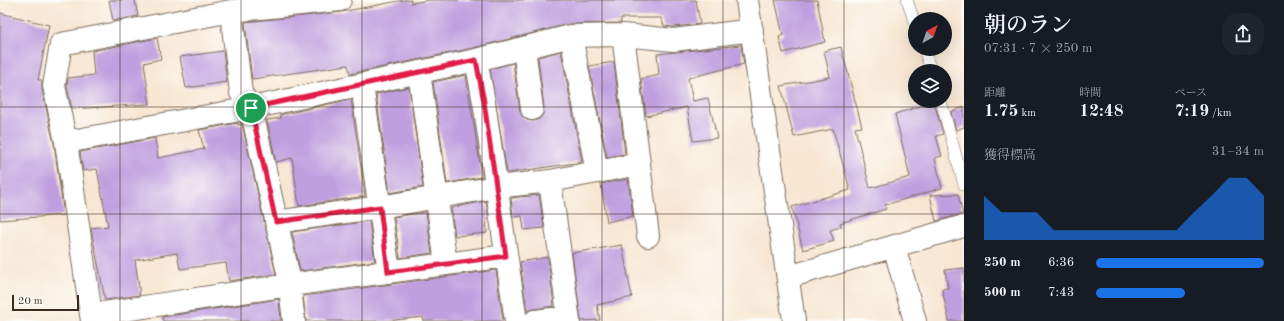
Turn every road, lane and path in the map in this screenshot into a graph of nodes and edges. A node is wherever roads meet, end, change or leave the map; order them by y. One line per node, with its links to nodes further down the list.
1 (340, 0): 4 (street)
2 (747, 0): 6 (street)
3 (907, 0): 5 (lane)
4 (231, 11): 13 (street); 16 (street)
5 (911, 12)
6 (752, 30): 7 (street); 31 (street)
7 (623, 35): 8 (street); 17 (street)
8 (571, 36): 9 (street); 18 (street)
9 (524, 48): 10 (street); 15 (street)
10 (476, 60): 11 (street); 21 (street)
11 (419, 72): 12 (street); 22 (street)
12 (362, 85): 13 (street); 23 (street)
13 (251, 108): 16 (street); 24 (street)
14 (943, 108): 20 (lane)
15 (532, 109)
16 (66, 142): 33 (street)
17 (639, 164): 18 (street); 26 (street)
18 (597, 172): 19 (street)
19 (550, 181): 21 (street); 34 (street)
20 (964, 185)
21 (496, 187): 22 (street); 28 (street)
22 (435, 197): 23 (street); 29 (street)
23 (380, 207): 24 (street); 30 (street)
24 (276, 222): 32 (street)
25 (964, 226): 27 (street)
26 (648, 236)
27 (894, 246): 31 (street); 39 (street)
28 (506, 256): 29 (street); 36 (street)
29 (446, 264): 30 (street)
30 (388, 272): 32 (street)
31 (788, 277): 38 (street)
32 (289, 285): 33 (street); 35 (street)
33 (91, 318)
34 (569, 319): 37 (street)
35 (294, 321)
36 (516, 321)
37 (535, 321)
38 (794, 321)
39 (915, 321)

